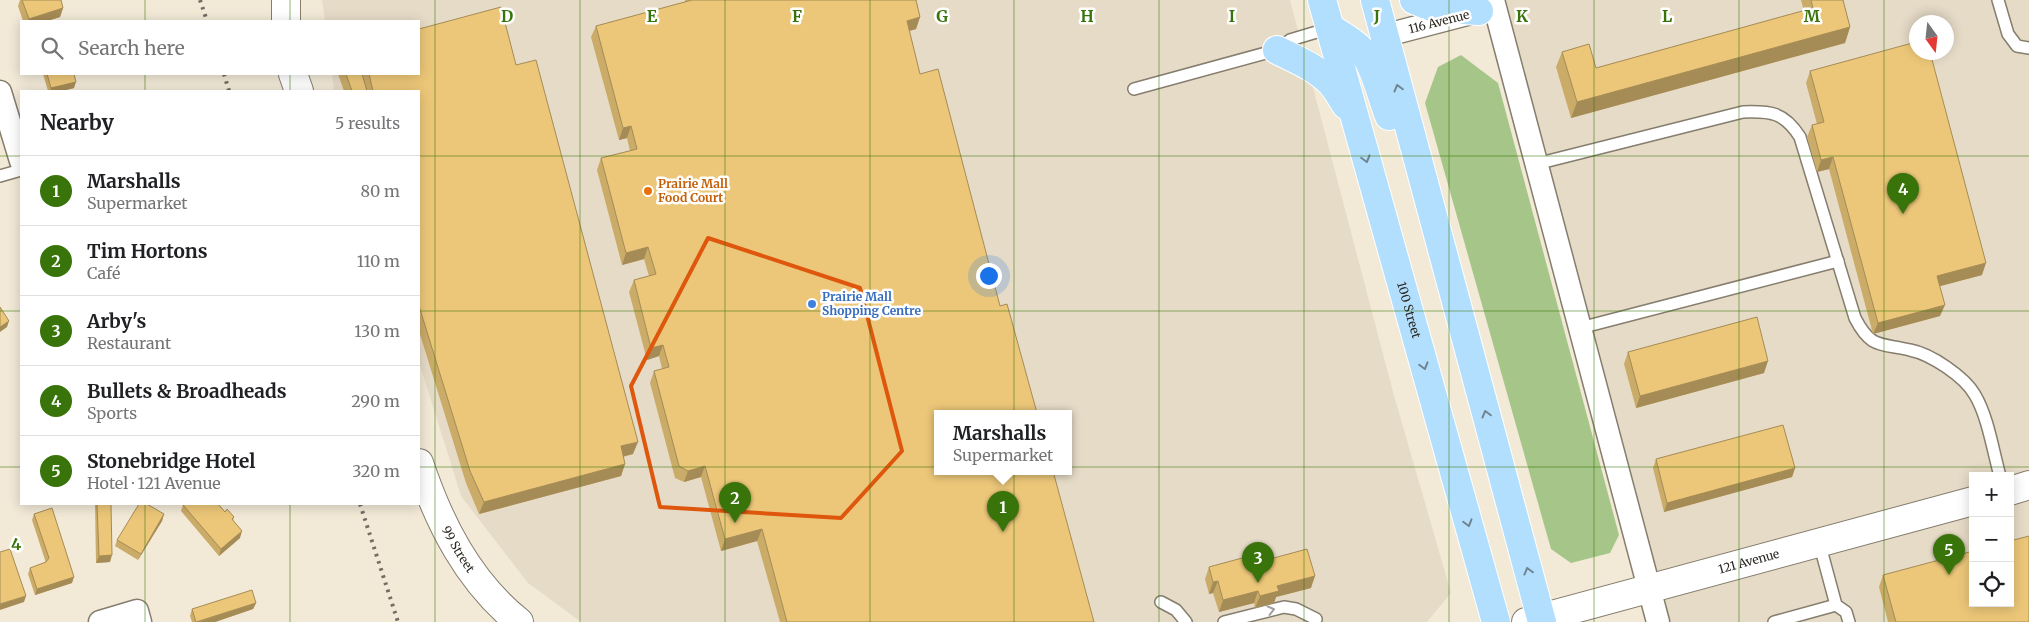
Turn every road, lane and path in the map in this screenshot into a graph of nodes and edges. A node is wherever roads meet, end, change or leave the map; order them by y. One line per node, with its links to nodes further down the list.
1 (286, 0): 8 (street)
2 (1322, 0): 9 (main road, 100 Street)
3 (1354, 0): 10 (main road)
4 (1375, 0): 10 (main road)
5 (1414, 0): 7 (main road)
6 (1998, 0): 11 (lane)
7 (1489, 6): 10 (street, 116 Avenue); 19 (street)
8 (286, 20)
9 (1330, 28): 12 (lane); 17 (main road, 100 Street); 22 (main road)
10 (1383, 36): 22 (main road, one-way to 10)
11 (2029, 48)
12 (1277, 50): 14 (lane); 17 (main road)
13 (293, 75): 15 (street)
14 (1134, 89)
15 (299, 90)
16 (0, 92): 18 (street)
17 (1355, 118): 42 (main road, 100 Street, one-way to 42)
18 (20, 158)
19 (1536, 164): 23 (lane); 24 (street)
20 (20, 170): 21 (lane)
21 (0, 176)
22 (1438, 233): 37 (main road, one-way to 22)
23 (1838, 261): 24 (lane); 26 (lane)
24 (1580, 328): 31 (street)
25 (420, 466): 39 (street, 99 Street)
26 (1999, 472)
27 (2029, 486): 28 (street)
28 (2014, 490)
29 (1969, 502): 30 (street, 121 Avenue)
30 (1819, 542): 31 (street, 121 Avenue); 33 (lane)
31 (1649, 589): 37 (street, 121 Avenue); 43 (street)
32 (1161, 602): 40 (lane)
33 (1836, 605): 36 (lane); 45 (lane)
34 (138, 616): 38 (street)
35 (1316, 619): 41 (lane, one-way to 35)
36 (1788, 620): 44 (lane)
37 (1536, 621)
38 (100, 622)
39 (519, 622)
40 (1186, 622)
41 (1224, 622)
42 (1496, 622)
43 (1658, 622)
44 (1774, 622)
45 (1849, 622)

